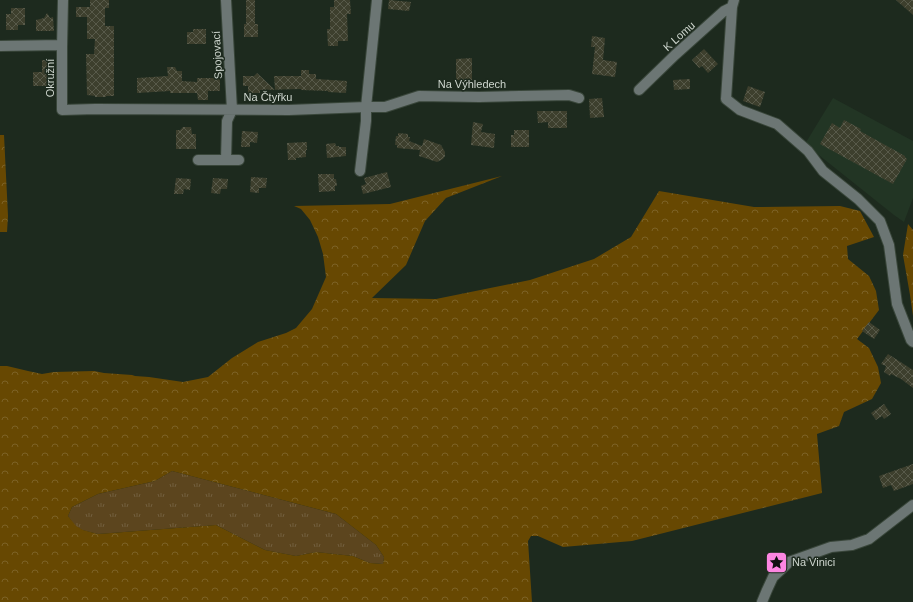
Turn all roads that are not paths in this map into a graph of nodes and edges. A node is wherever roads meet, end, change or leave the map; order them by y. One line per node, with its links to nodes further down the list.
1 (63, 0): 5 (street, Okružní)
2 (226, 0): 11 (street, Spojovací)
3 (377, 0): 9 (street)
4 (733, 3): 7 (street, K Lomu); 16 (street)
5 (62, 45): 6 (street, Okružní); 10 (street, Okružní)
6 (0, 46)
7 (639, 90)
8 (579, 98): 9 (street, Na Výhledech)
9 (366, 107): 11 (street, Na Čtyřku); 15 (street)
10 (62, 110): 11 (street, Na Čtyřku)
11 (232, 110): 13 (street, Spojovací)
12 (198, 160): 13 (street)
13 (226, 160): 14 (street)
14 (239, 160)
15 (360, 171)
16 (913, 342)
17 (913, 505): 18 (street)
18 (762, 602)

